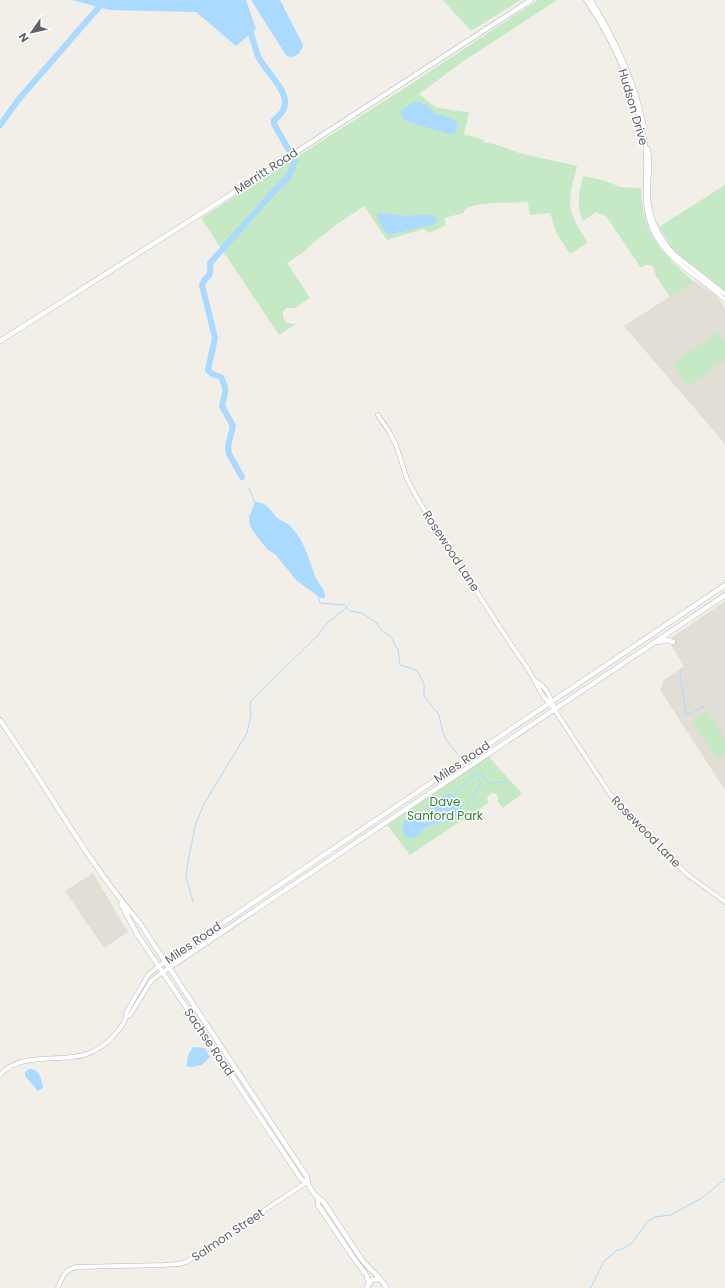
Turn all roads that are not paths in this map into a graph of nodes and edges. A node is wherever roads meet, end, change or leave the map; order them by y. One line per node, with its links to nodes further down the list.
1 (531, 0): 6 (main road, Merritt Road)
2 (586, 0): 5 (street, Hudson Drive)
3 (592, 1): 4 (street, Hudson Drive)
4 (725, 294)
5 (725, 300)
6 (0, 341)
7 (378, 415): 12 (street, Rosewood Lane)
8 (725, 585): 12 (main road, Miles Road)
9 (725, 595): 11 (main road, Miles Road)
10 (673, 642): 11 (main road)
11 (651, 645): 13 (main road, Miles Road)
12 (550, 702): 13 (street, Rosewood Lane); 15 (main road, Miles Road)
13 (555, 709): 16 (main road, Miles Road); 20 (street, Rosewood Lane)
14 (0, 720): 19 (main road, Sachse Road)
15 (451, 769): 16 (main road); 17 (main road, Miles Road)
16 (456, 776): 18 (main road, Miles Road)
17 (274, 888): 18 (main road); 21 (main road, Miles Road)
18 (279, 895): 23 (main road, Miles Road)
19 (117, 897): 21 (main road, Sachse Road); 22 (main road, Sachse Road)
20 (725, 902)
21 (164, 962): 22 (main road, Miles Road); 23 (main road, Sachse Road)
22 (159, 966): 24 (main road, Sachse Road); 25 (street)
23 (168, 968): 24 (main road, Miles Road); 27 (main road, Sachse Road)
24 (163, 972): 25 (street); 27 (main road, Sachse Road)
25 (126, 1017): 26 (street)
26 (0, 1075)
27 (307, 1182): 28 (main road, Sachse Road); 31 (street, Salmon Street)
28 (318, 1198): 29 (main road, Sachse Road); 30 (main road, Sachse Road)
29 (380, 1279): 30 (main road); 33 (main road, Sachse Road)
30 (368, 1282): 32 (main road)
31 (58, 1288)
32 (366, 1288)
33 (386, 1288)

